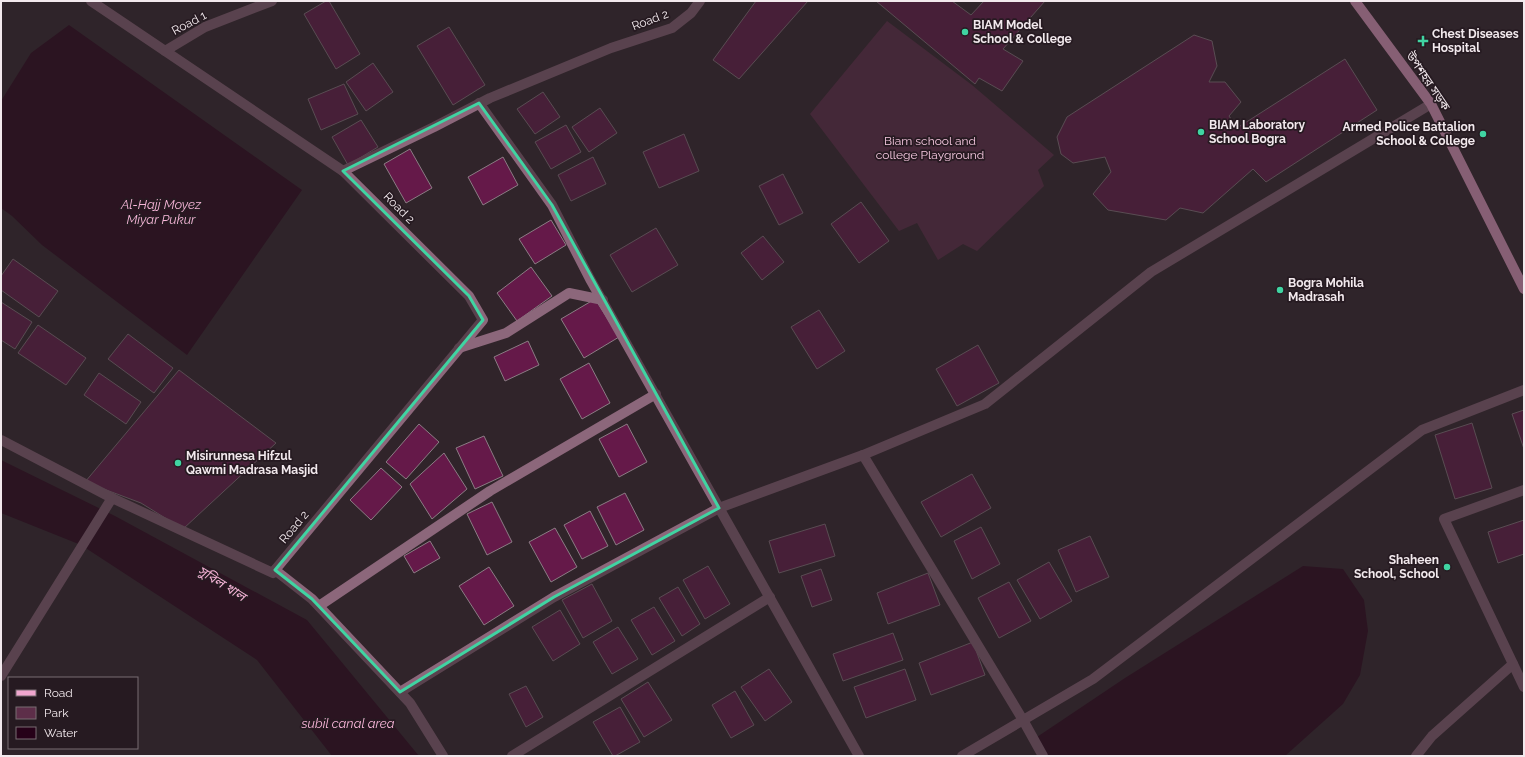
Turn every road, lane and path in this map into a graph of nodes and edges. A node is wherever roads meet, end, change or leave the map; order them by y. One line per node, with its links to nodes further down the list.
1 (91, 1): 5 (street)
2 (272, 1): 5 (street, Road 1)
3 (700, 1): 6 (street, Road 2)
4 (1355, 1): 7 (main road, উপশহর সড়ক)
5 (165, 51): 8 (street)
6 (479, 103): 8 (street, Road 2); 10 (street)
7 (1432, 104): 9 (main road, উপশহর সড়ক); 15 (street)
8 (343, 171): 11 (street, Road 2)
9 (1524, 289)
10 (602, 300): 11 (street); 13 (street)
11 (460, 348): 19 (street, Road 2)
12 (1524, 390): 26 (street)
13 (656, 394): 18 (street); 21 (street)
14 (1, 440): 17 (street)
15 (863, 455): 18 (street); 26 (street)
16 (1524, 490): 22 (street)
17 (112, 498): 19 (street); 23 (street)
18 (719, 508): 20 (street); 25 (street)
19 (276, 570): 21 (street)
20 (770, 597): 28 (street); 29 (street)
21 (319, 606): 25 (street)
22 (1513, 664): 24 (street); 32 (street)
23 (1, 676)
24 (1524, 687)
25 (400, 692): 27 (street)
26 (1023, 720): 30 (street); 31 (street)
27 (443, 756)
28 (512, 756)
29 (859, 756)
30 (962, 756)
31 (1043, 756)
32 (1416, 756)

